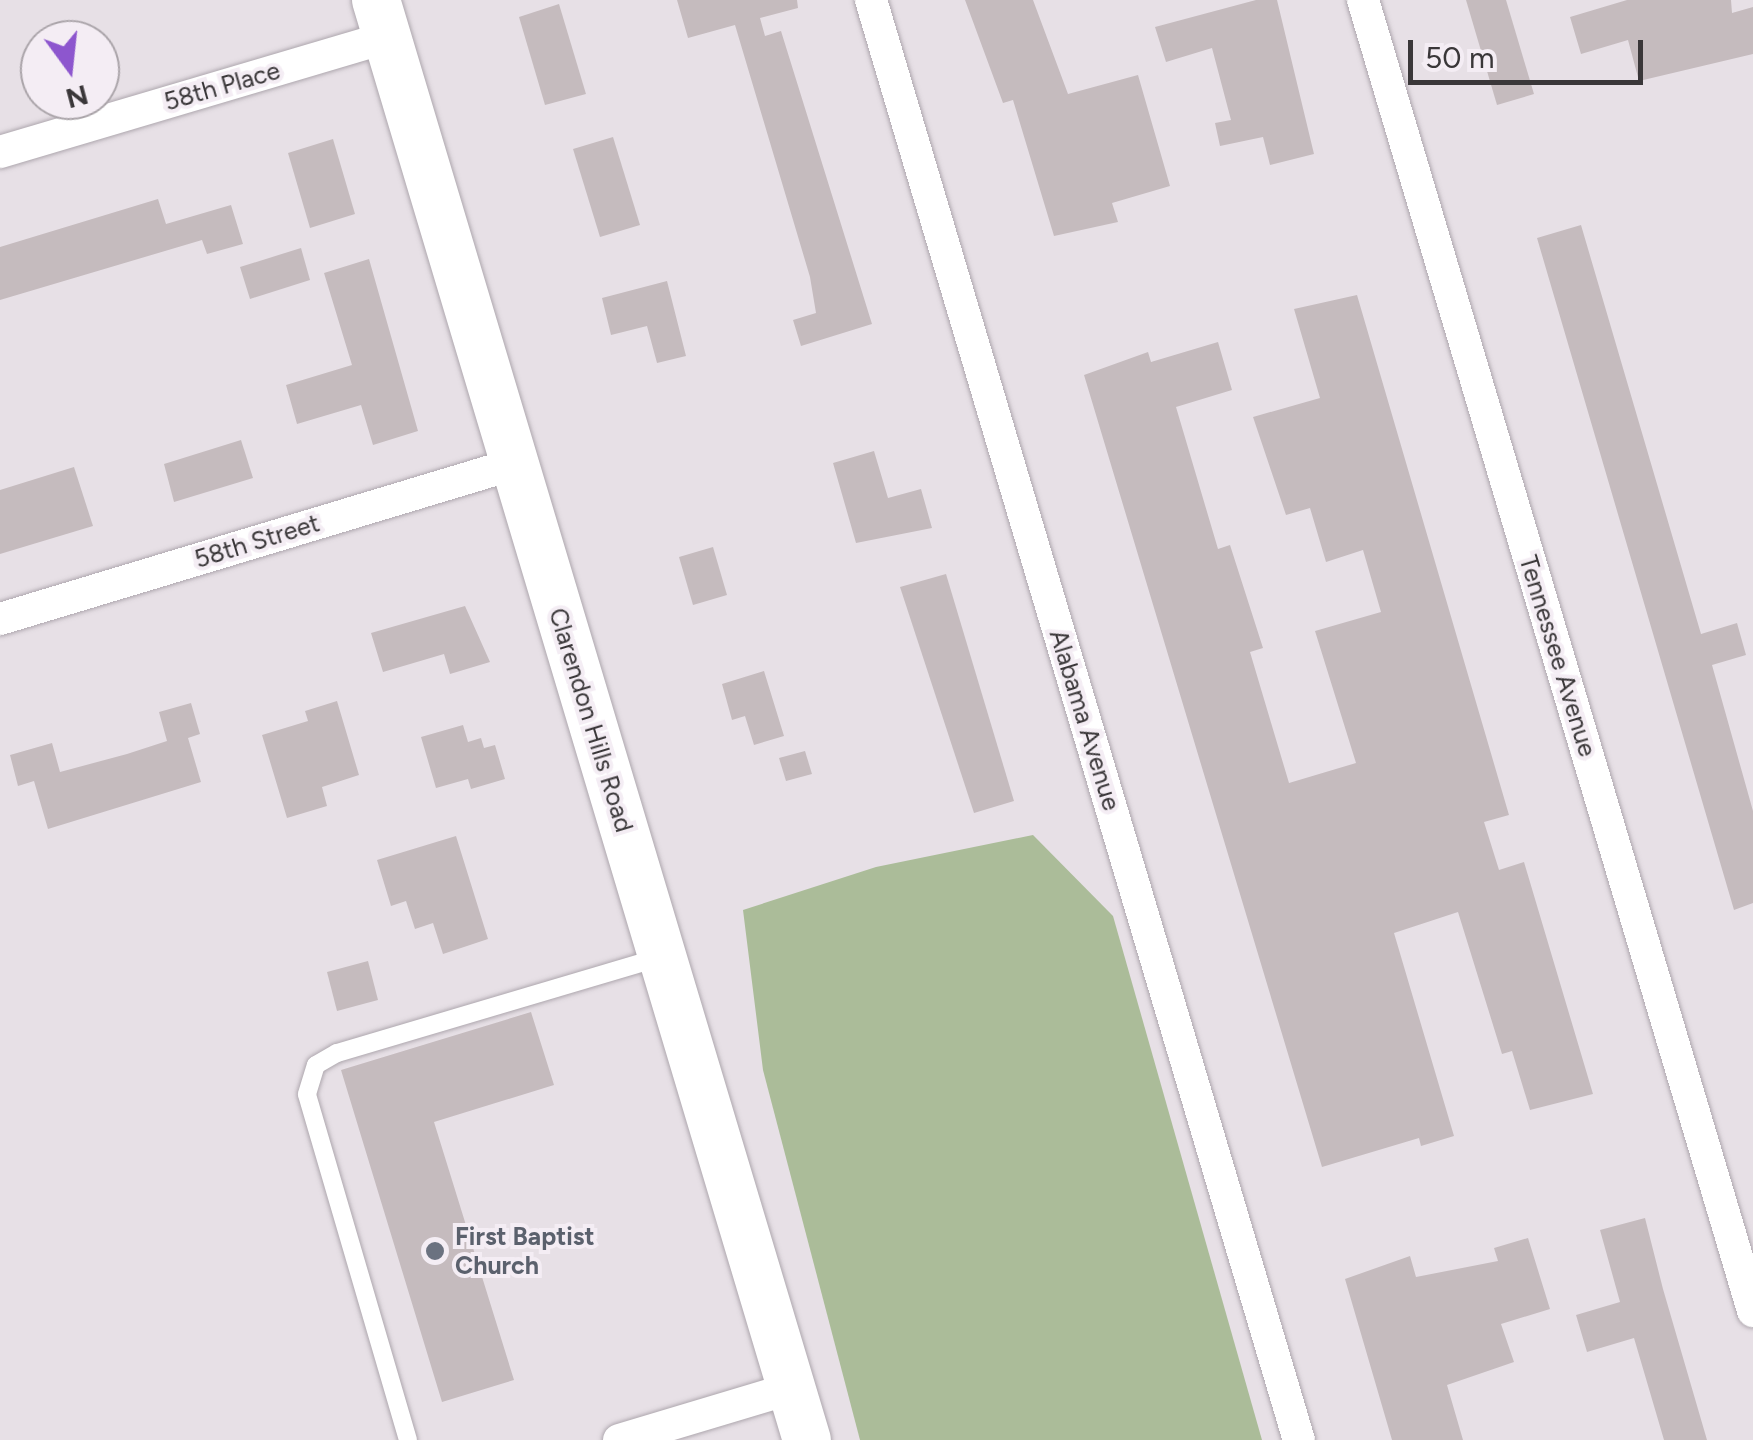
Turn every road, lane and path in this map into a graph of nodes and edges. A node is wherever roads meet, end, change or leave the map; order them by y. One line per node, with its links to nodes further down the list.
1 (871, 0): 13 (street, Alabama Avenue)
2 (1363, 0): 8 (street, Tennessee Avenue)
3 (381, 19): 4 (street, 58th Place); 5 (street, Clarendon Hills Road)
4 (0, 152)
5 (514, 464): 6 (street, 58th Street); 7 (street, Clarendon Hills Road)
6 (0, 619)
7 (662, 957): 9 (street, Clarendon Hills Road); 10 (lane)
8 (1753, 1312)
9 (792, 1388): 11 (street); 12 (street, Clarendon Hills Road)
10 (408, 1440)
11 (619, 1440)
12 (807, 1440)
13 (1299, 1440)

